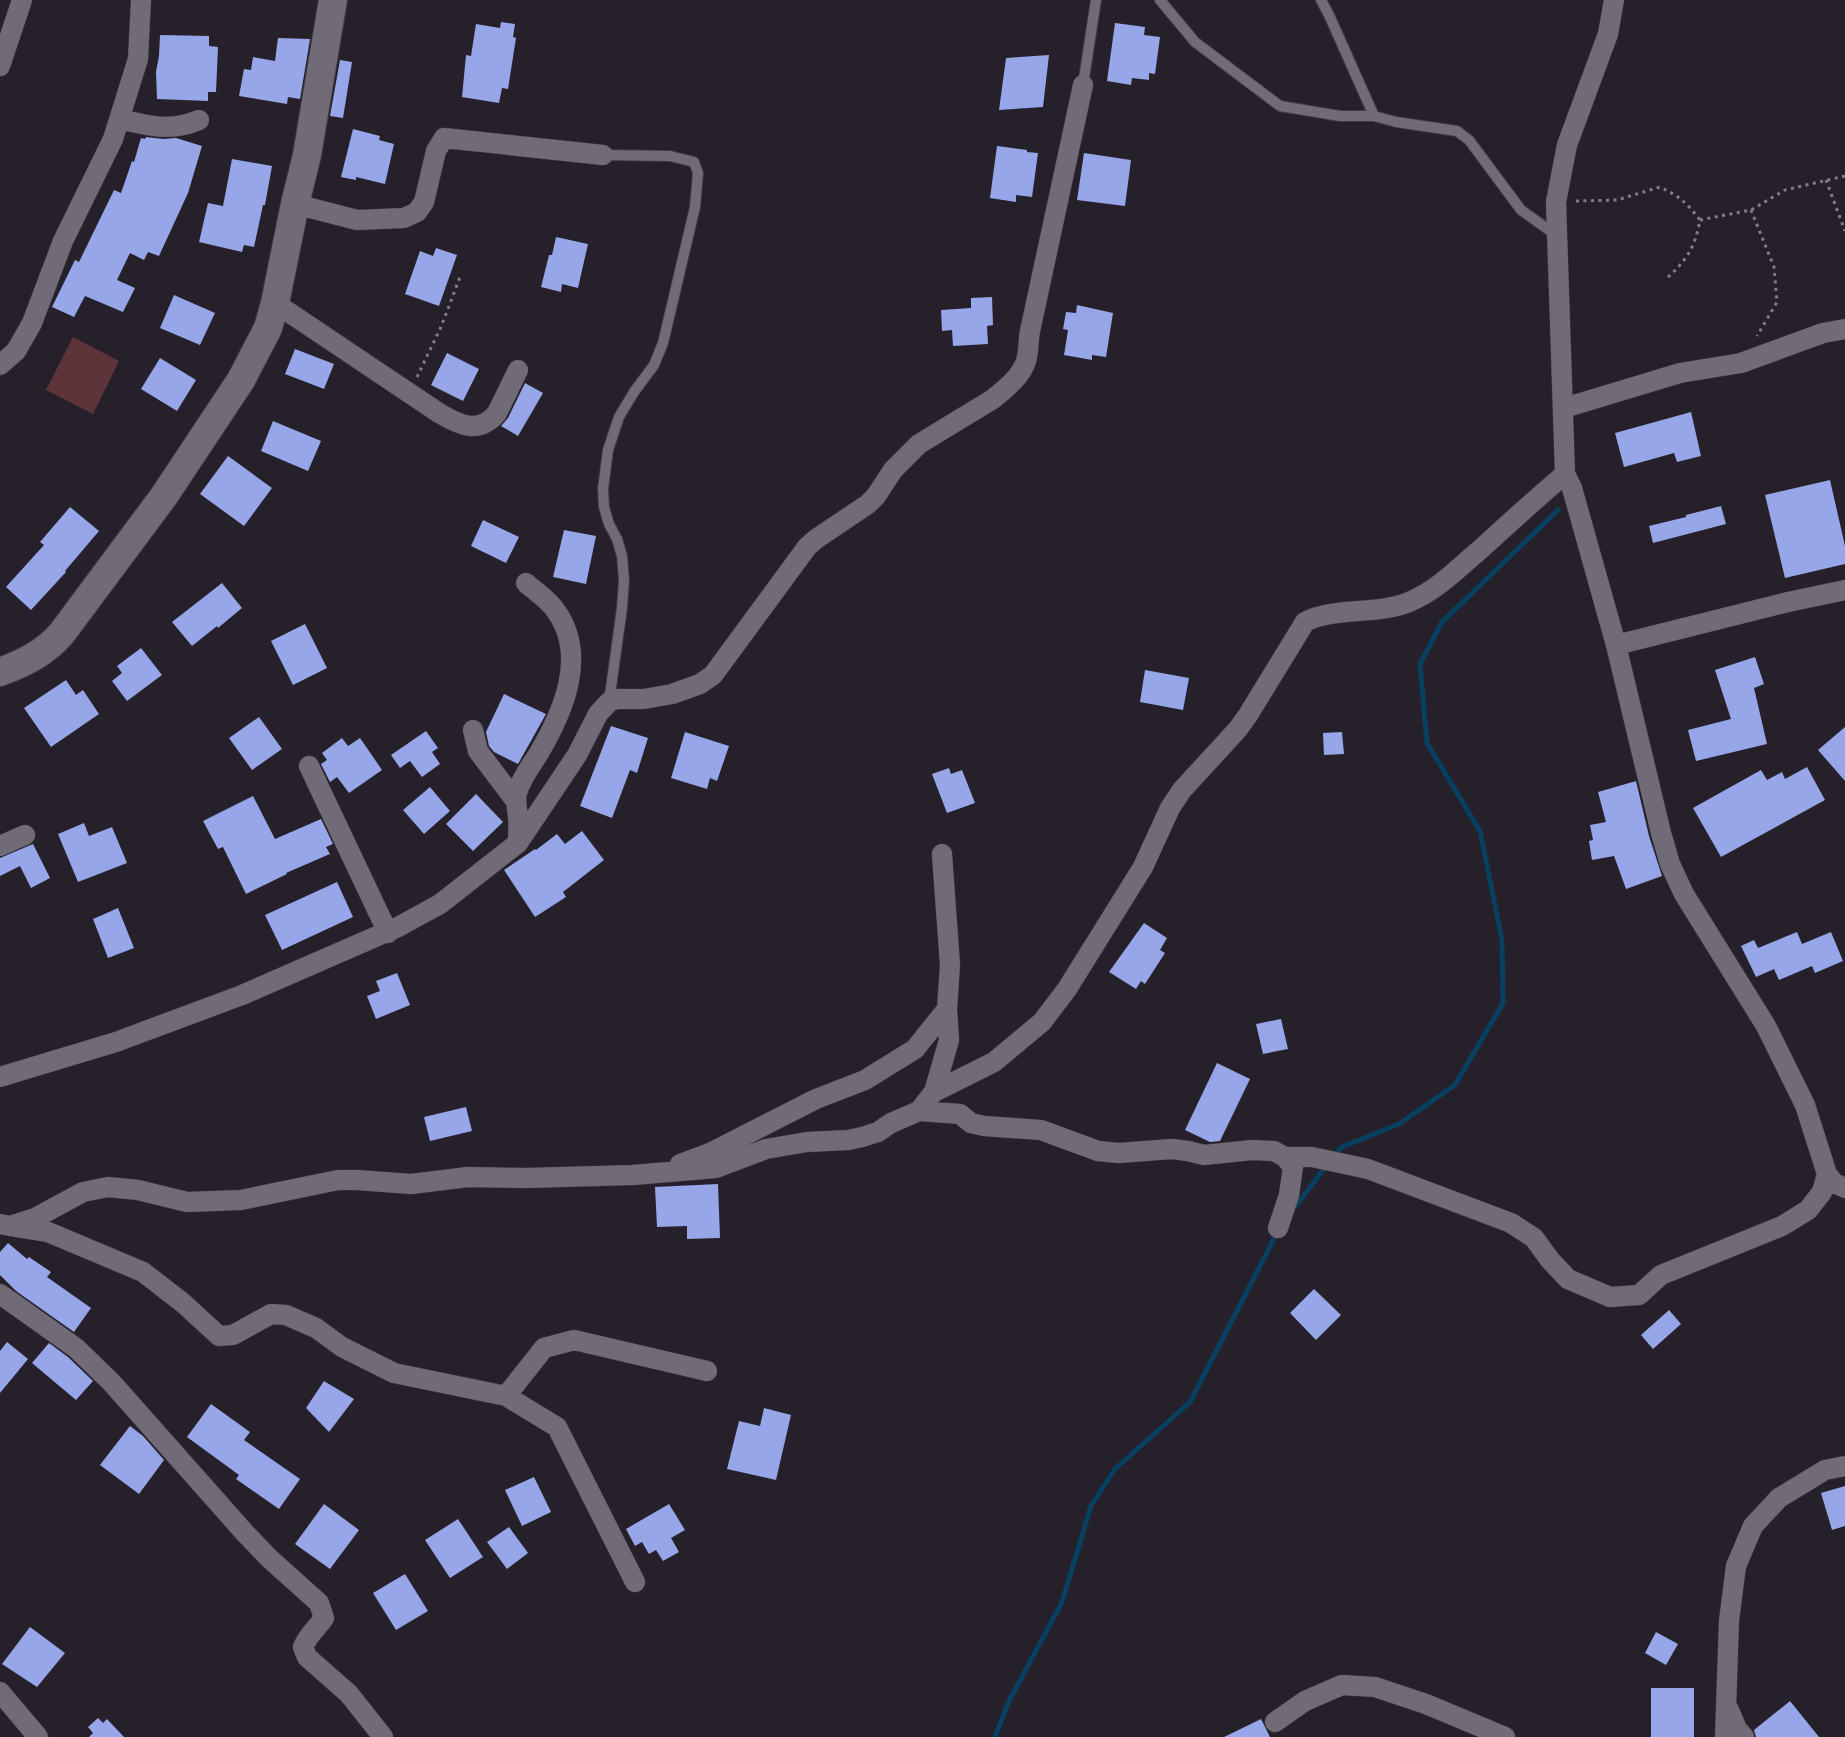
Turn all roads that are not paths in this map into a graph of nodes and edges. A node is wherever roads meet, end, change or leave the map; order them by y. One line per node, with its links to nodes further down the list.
1 (22, 0): 8 (street)
2 (141, 0): 11 (street)
3 (333, 0): 14 (street)
4 (1096, 0): 9 (lane)
5 (1160, 0): 10 (lane)
6 (1321, 0): 10 (lane)
7 (1614, 0): 15 (street)
8 (0, 66)
9 (1083, 85): 26 (street)
10 (1374, 116): 15 (lane)
11 (120, 119): 12 (street); 18 (street)
12 (199, 120)
13 (603, 155): 14 (street); 26 (lane)
14 (295, 204): 16 (street)
15 (1556, 235): 20 (street)
16 (275, 303): 19 (street); 25 (street)
17 (1845, 329): 20 (street)
18 (0, 365)
19 (518, 370)
20 (1564, 408): 21 (street)
21 (1565, 474): 24 (street); 37 (street)
22 (526, 583): 29 (street)
23 (1845, 590): 24 (street)
24 (1616, 645): 41 (street)
25 (0, 672)
26 (609, 702): 31 (street)
27 (472, 730): 29 (street)
28 (309, 766): 34 (street)
29 (515, 800): 31 (street)
30 (24, 835): 32 (street)
31 (518, 843): 34 (street)
32 (0, 846)
33 (942, 854): 35 (street)
34 (388, 933): 36 (street)
35 (946, 1009): 37 (street); 40 (street)
36 (0, 1077)
37 (934, 1092): 38 (street)
38 (919, 1112): 39 (street); 40 (street)
39 (1285, 1157): 41 (street); 44 (street)
40 (655, 1172): 43 (street)
41 (1827, 1174): 42 (street)
42 (1845, 1188)
43 (5, 1225): 47 (street)
44 (1278, 1228)
45 (0, 1294): 54 (street)
46 (707, 1371): 47 (street)
47 (506, 1396): 49 (street)
48 (1845, 1466): 51 (street)
49 (635, 1582)
50 (0, 1692): 53 (street)
51 (1727, 1705): 56 (street); 57 (street)
52 (1275, 1722): 55 (street)
53 (38, 1737)
54 (383, 1737)
55 (1505, 1737)
56 (1725, 1737)
57 (1744, 1737)

